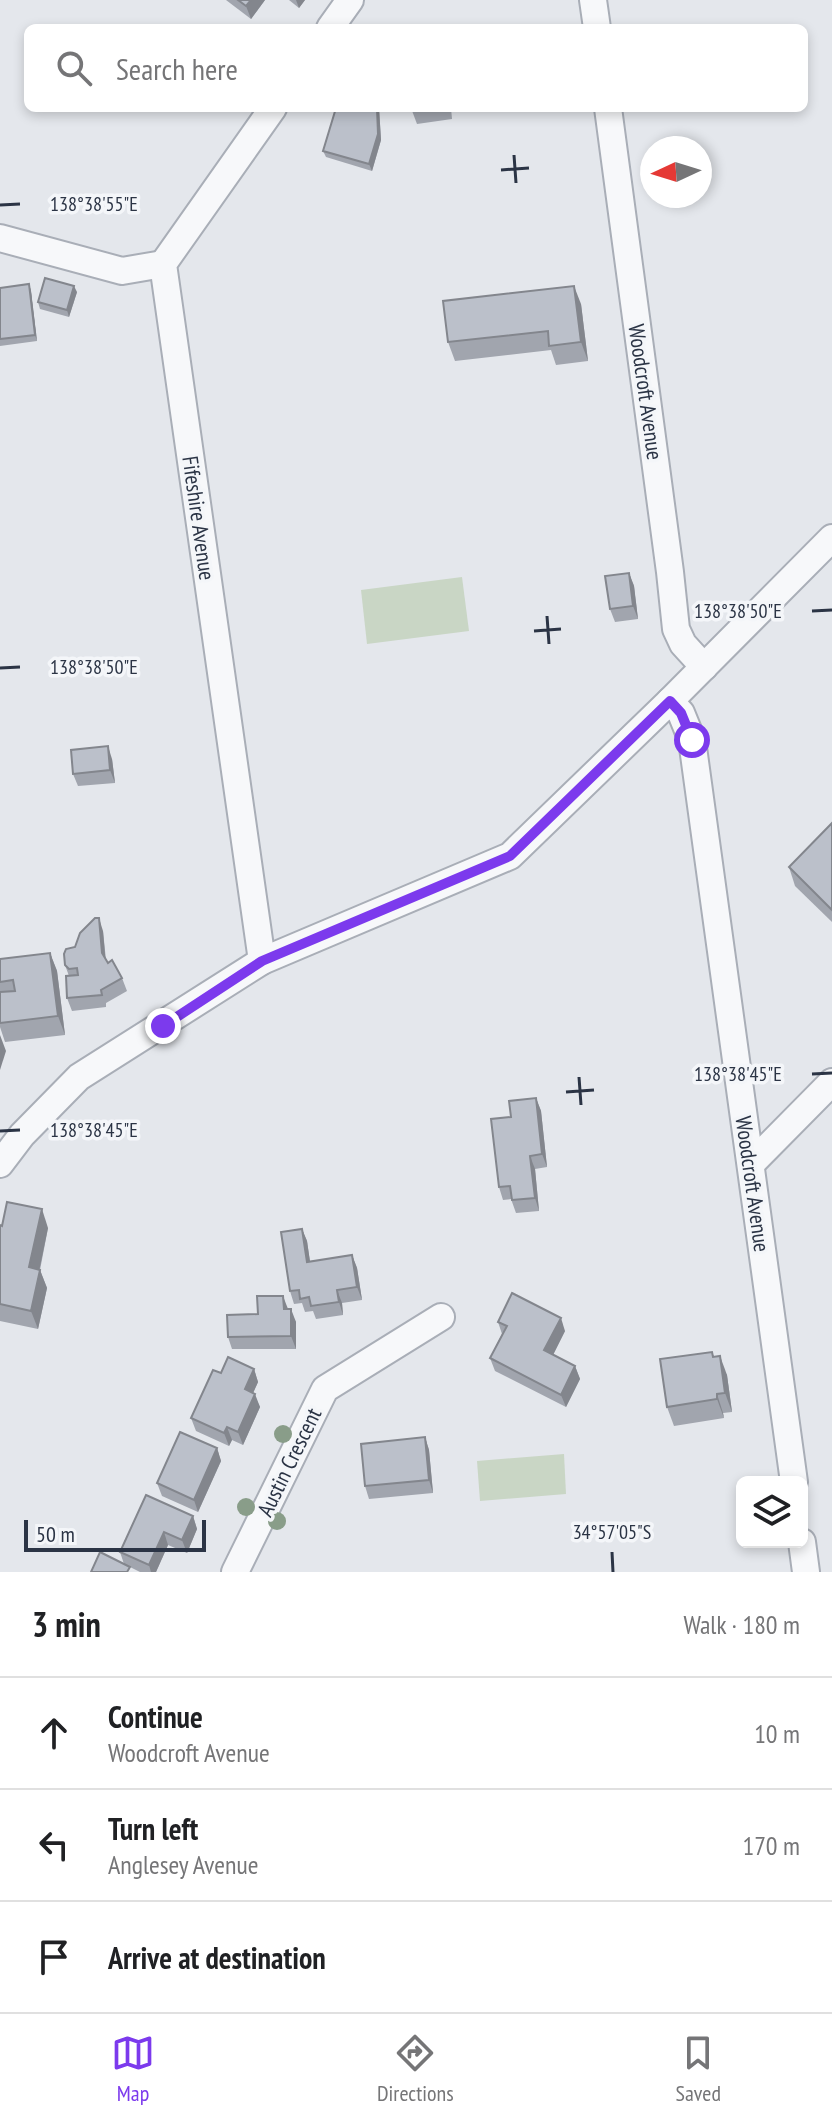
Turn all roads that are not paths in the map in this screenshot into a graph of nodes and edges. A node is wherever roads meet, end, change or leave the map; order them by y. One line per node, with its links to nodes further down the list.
1 (350, 0): 3 (street)
2 (593, 0): 4 (street)
3 (333, 24)
4 (596, 24)
5 (270, 112): 8 (street)
6 (609, 112): 10 (street, Woodcroft Avenue)
7 (0, 238): 8 (street)
8 (163, 264): 12 (street, Fifeshire Avenue)
9 (832, 538): 10 (street)
10 (704, 667): 11 (street)
11 (670, 701): 12 (street); 15 (street, Woodcroft Avenue)
12 (262, 961): 14 (street)
13 (832, 1082): 15 (street)
14 (0, 1164)
15 (751, 1164): 17 (street, Woodcroft Avenue)
16 (441, 1317): 19 (street, Austin Crescent)
17 (793, 1476)
18 (803, 1548): 20 (street)
19 (235, 1572)
20 (806, 1572)

